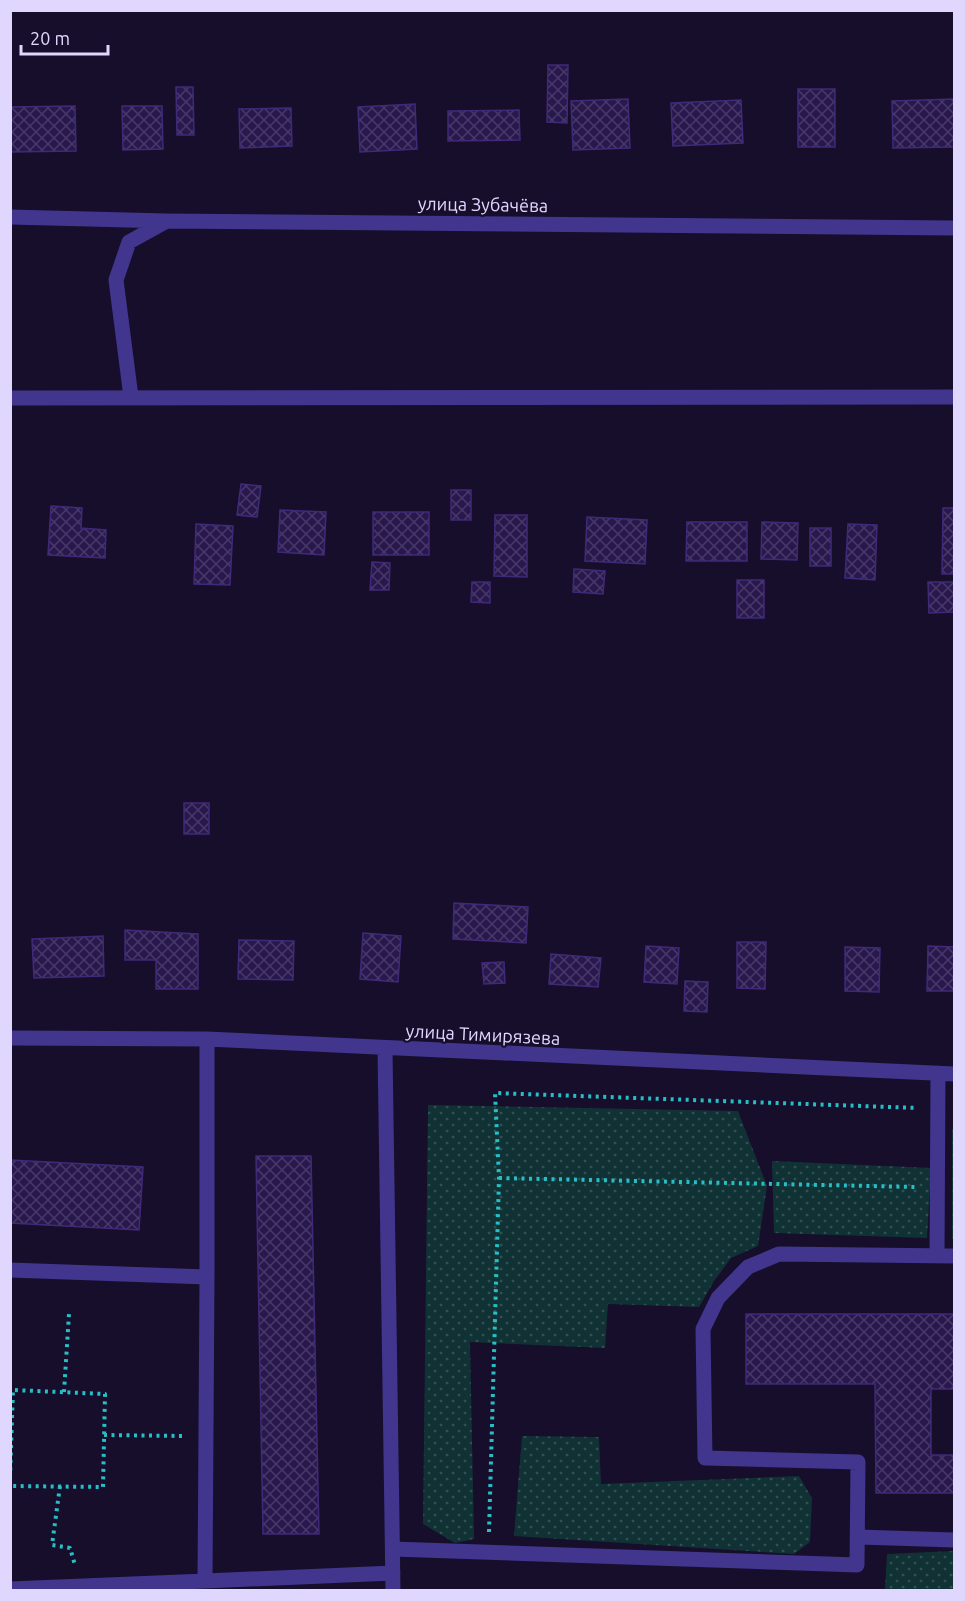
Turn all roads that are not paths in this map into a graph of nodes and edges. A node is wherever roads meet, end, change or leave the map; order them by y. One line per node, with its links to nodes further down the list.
1 (10, 217): 2 (street, улица Зубачёва)
2 (167, 221): 3 (street, улица Зубачёва); 4 (street)
3 (954, 228)
4 (131, 397): 5 (street); 6 (street)
5 (954, 397)
6 (10, 398)
7 (10, 1038): 8 (street, улица Тимирязева)
8 (207, 1039): 9 (street, улица Тимирязева); 15 (street)
9 (385, 1049): 10 (street, улица Тимирязева); 18 (street)
10 (938, 1073): 11 (street, улица Тимирязева); 12 (street)
11 (954, 1074)
12 (937, 1256): 13 (street); 16 (street)
13 (954, 1256)
14 (10, 1270): 15 (street)
15 (207, 1277): 20 (street)
16 (858, 1538): 17 (street); 18 (street)
17 (954, 1540)
18 (393, 1549): 19 (street)
19 (393, 1573): 20 (street); 22 (street)
20 (205, 1581): 21 (street)
21 (10, 1589)
22 (393, 1590)

